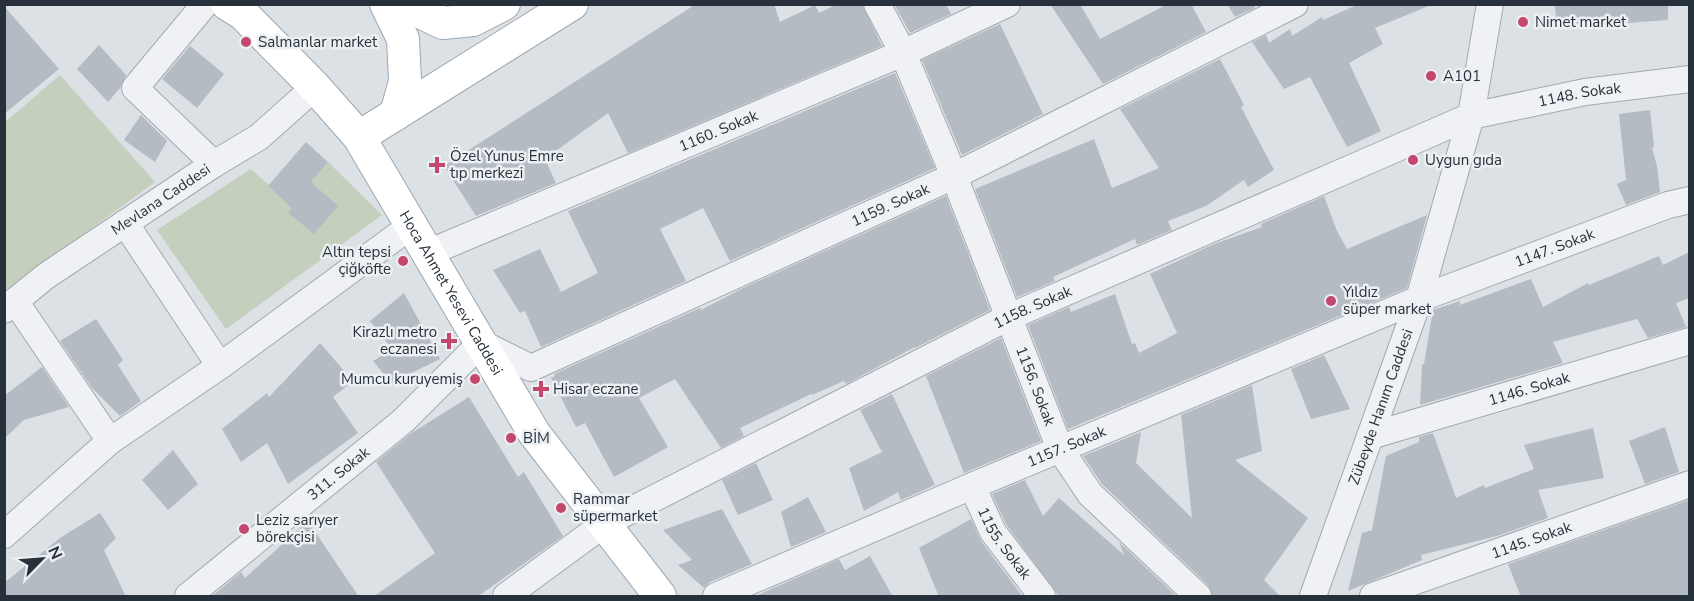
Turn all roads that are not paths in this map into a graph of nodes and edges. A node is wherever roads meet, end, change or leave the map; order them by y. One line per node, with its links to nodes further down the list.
1 (205, 4): 17 (street)
2 (227, 4): 13 (main road, Hoca Ahmet Yesevi Caddesi)
3 (386, 4): 14 (main road)
4 (403, 4): 5 (main road)
5 (504, 4)
6 (572, 4): 14 (main road)
7 (877, 4): 11 (street, 1156. Sokak)
8 (1007, 4): 11 (street, 1160. Sokak)
9 (1295, 4): 18 (street, 1159. Sokak)
10 (1490, 4): 15 (street, Zübeyde Hanım Caddesi)
11 (903, 53): 18 (street, 1156. Sokak); 22 (street, 1160. Sokak)
12 (1689, 79): 15 (street, 1148. Sokak)
13 (315, 87): 16 (main road, Hoca Ahmet Yesevi Caddesi); 17 (street, Mevlana Caddesi)
14 (396, 114): 16 (main road)
15 (1471, 116): 23 (street, Zübeyde Hanım Caddesi); 25 (street, 1158. Sokak)
16 (359, 137): 21 (main road, Hoca Ahmet Yesevi Caddesi)
17 (214, 164): 20 (street, Mevlana Caddesi)
18 (954, 176): 25 (street, 1156. Sokak); 27 (street, 1159. Sokak)
19 (1689, 200): 23 (street, 1147. Sokak)
20 (126, 223): 24 (street, Mevlana Caddesi); 28 (street)
21 (412, 225): 22 (main road, Hoca Ahmet Yesevi Caddesi); 28 (street)
22 (428, 253): 27 (main road, Hoca Ahmet Yesevi Caddesi)
23 (1419, 299): 29 (street, Zübeyde Hanım Caddesi); 31 (street, 1157. Sokak)
24 (10, 305): 30 (street)
25 (1009, 317): 31 (street, 1156. Sokak); 35 (street, 1158. Sokak)
26 (1689, 341): 29 (street, 1146. Sokak)
27 (481, 343): 35 (main road, Hoca Ahmet Yesevi Caddesi); 36 (street, 311. Sokak)
28 (220, 366): 30 (street)
29 (1370, 436): 42 (street, Zübeyde Hanım Caddesi)
30 (110, 441): 34 (street)
31 (1060, 449): 33 (street, 1157. Sokak); 41 (street, 1156. Sokak)
32 (1689, 484): 43 (street, 1145. Sokak)
33 (972, 486): 39 (street, 1157. Sokak); 40 (street, 1155. Sokak)
34 (9, 521)
35 (604, 524): 37 (street, 1158. Sokak); 38 (main road, Hoca Ahmet Yesevi Caddesi)
36 (188, 597)
37 (506, 597)
38 (660, 597)
39 (716, 597)
40 (1042, 597)
41 (1198, 597)
42 (1313, 597)
43 (1373, 597)

